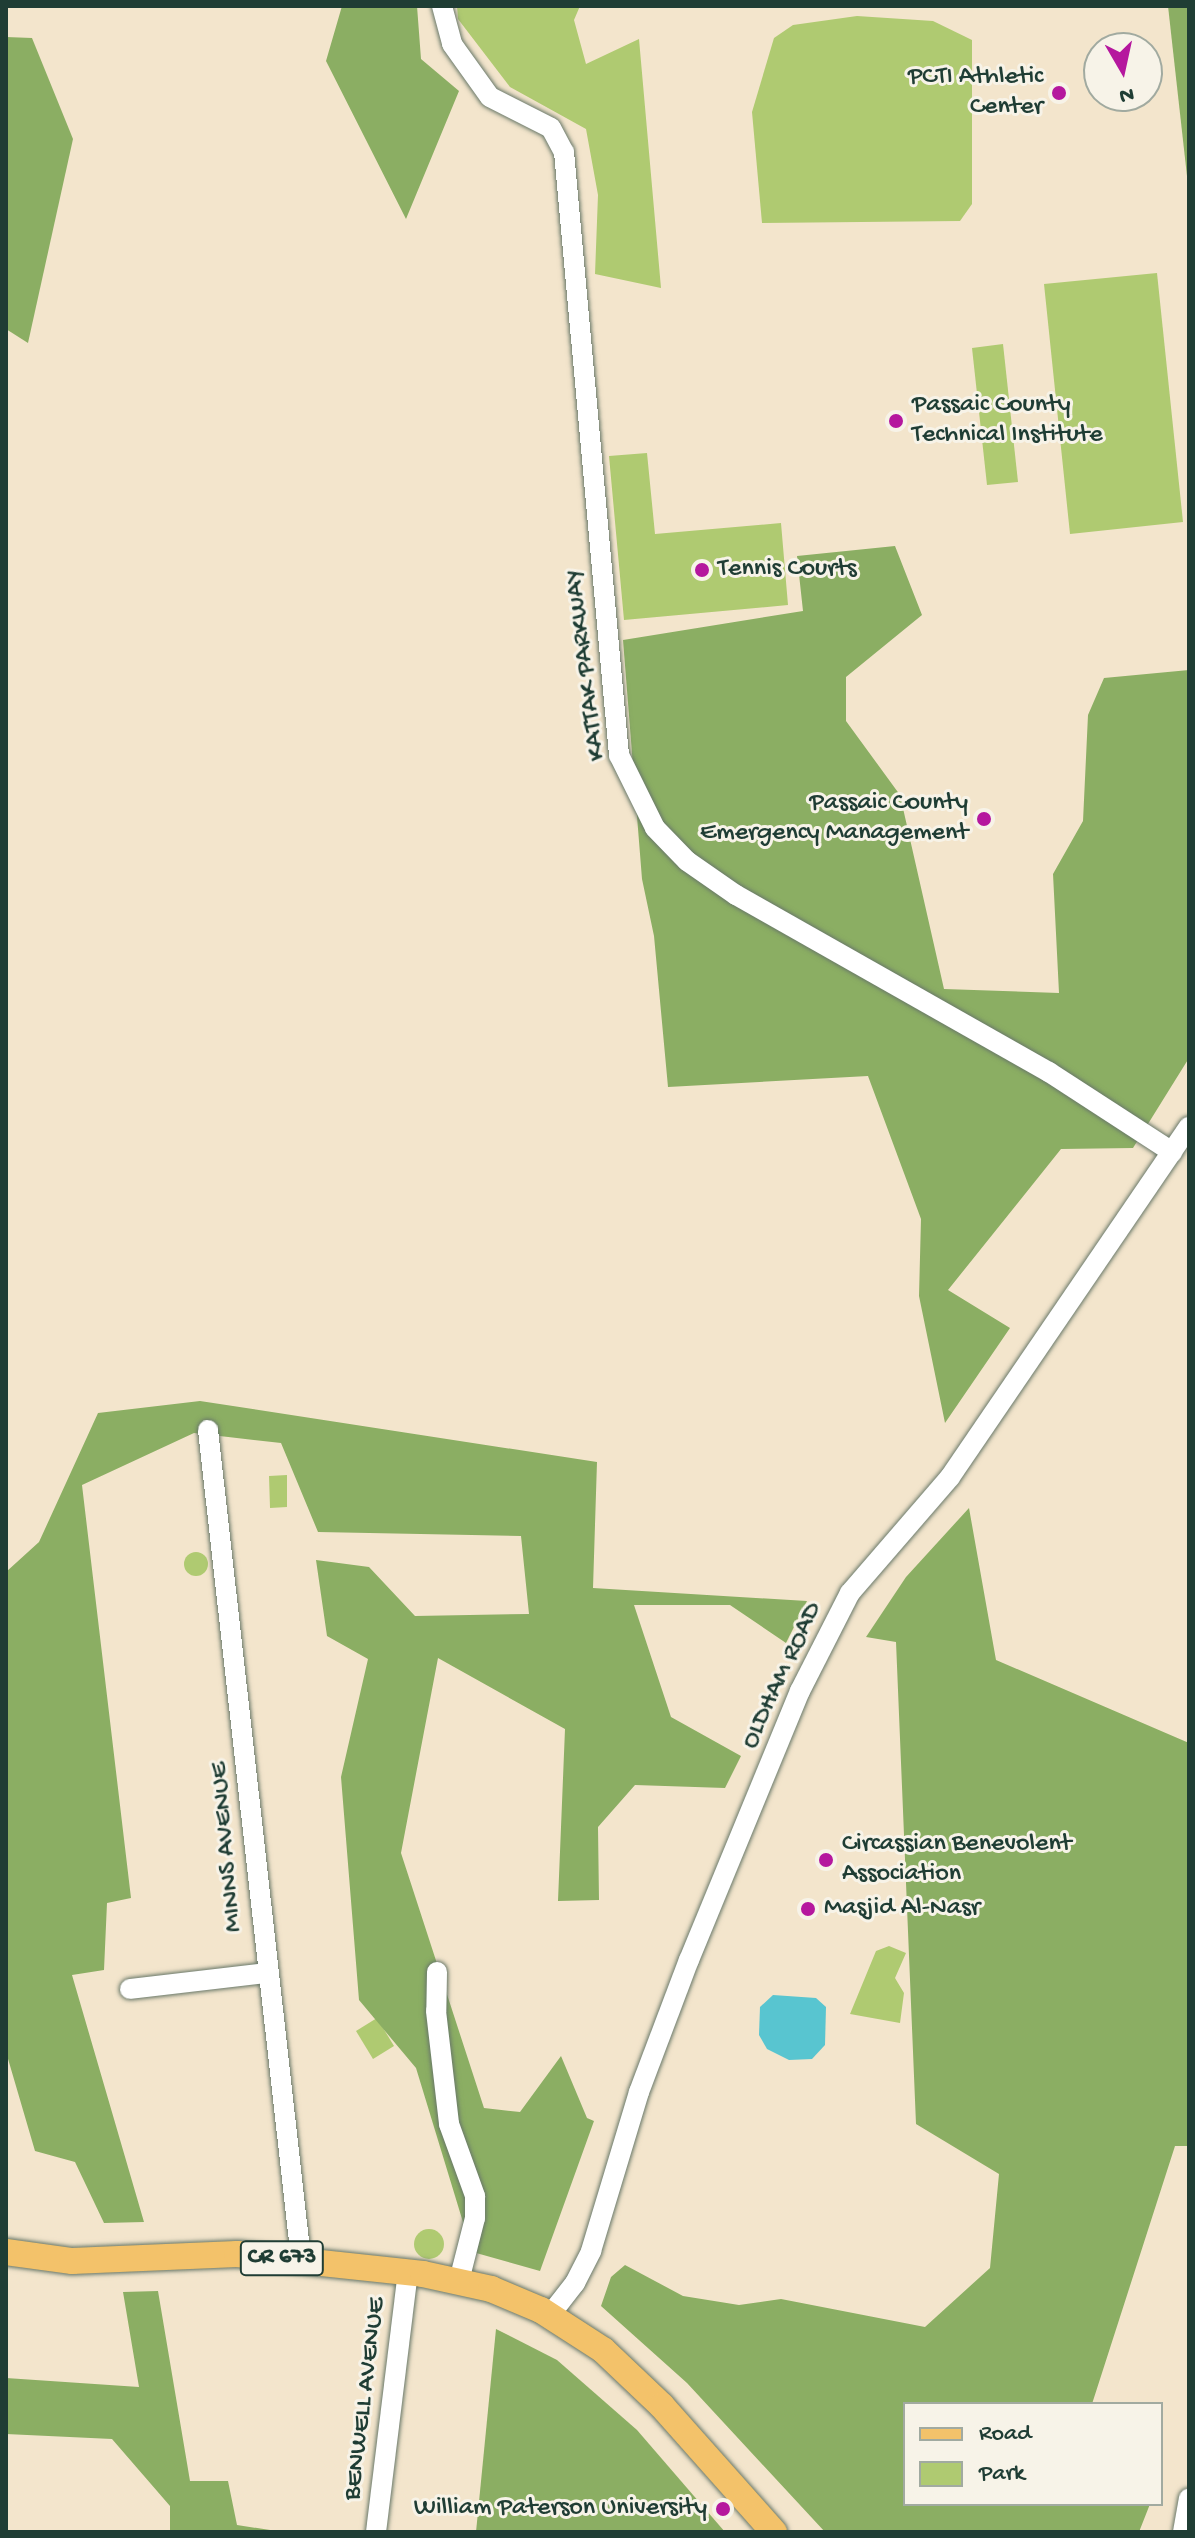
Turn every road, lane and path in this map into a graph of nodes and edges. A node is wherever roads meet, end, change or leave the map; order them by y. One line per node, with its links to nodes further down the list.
1 (442, 6): 3 (street, KATTAK PARKWAY)
2 (1189, 1127): 3 (street, OLDHAM ROAD)
3 (1172, 1152): 12 (street, OLDHAM ROAD)
4 (208, 1430): 6 (street, MINNS AVENUE)
5 (437, 1972): 11 (street)
6 (266, 1973): 7 (street); 9 (street, MINNS AVENUE)
7 (130, 1989)
8 (6, 2252): 9 (main road, CR 673)
9 (301, 2259): 10 (main road, CR 673)
10 (408, 2272): 11 (main road, CR 673); 14 (street, BENWELL AVENUE)
11 (459, 2281): 12 (main road, CR 673)
12 (550, 2315): 15 (main road, CR 673)
13 (1189, 2499): 16 (street)
14 (376, 2532)
15 (774, 2532)
16 (1183, 2532)

